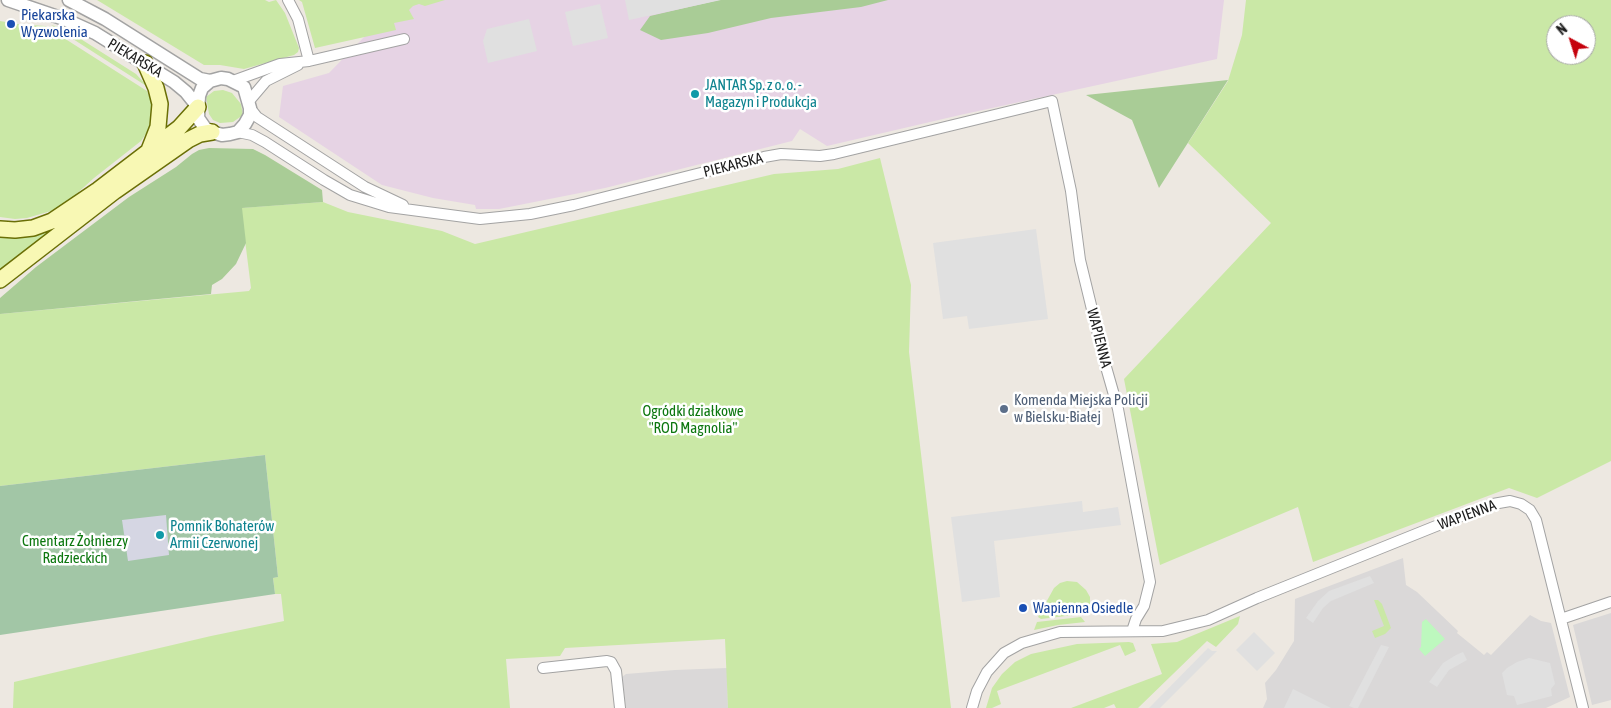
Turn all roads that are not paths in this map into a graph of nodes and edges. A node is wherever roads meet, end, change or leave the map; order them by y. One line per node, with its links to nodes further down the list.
1 (8, 0): 6 (street, PIEKARSKA)
2 (70, 0): 7 (street, PIEKARSKA)
3 (288, 0): 5 (street)
4 (404, 40): 5 (street)
5 (309, 61): 8 (street); 10 (street)
6 (145, 63): 11 (street, PIEKARSKA); 14 (main road)
7 (210, 81): 8 (street); 11 (street)
8 (233, 81): 10 (street)
9 (1052, 101): 15 (street, PIEKARSKA); 20 (street, WAPIENNA)
10 (250, 104): 13 (street); 15 (street, PIEKARSKA)
11 (198, 107): 12 (street); 14 (main road)
12 (212, 132): 13 (street); 17 (main road)
13 (238, 132): 15 (street, PIEKARSKA)
14 (148, 152): 16 (main road)
15 (414, 209)
16 (0, 229)
17 (0, 280)
18 (1611, 602): 19 (street)
19 (1561, 619): 20 (street, WAPIENNA); 24 (street)
20 (1132, 631): 23 (street, WAPIENNA)
21 (543, 668): 22 (street)
22 (620, 708)
23 (972, 708)
24 (1583, 708)

